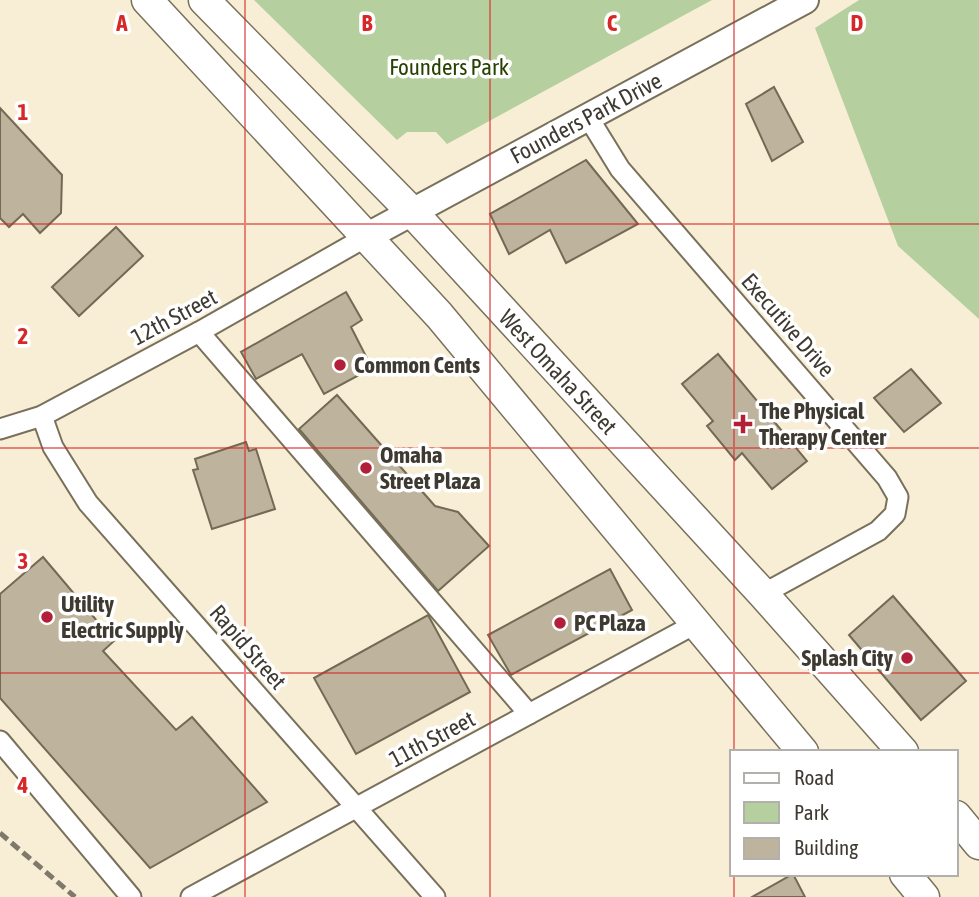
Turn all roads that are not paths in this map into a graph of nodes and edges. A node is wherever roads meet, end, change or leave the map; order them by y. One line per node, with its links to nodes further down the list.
1 (148, 0): 6 (main road)
2 (204, 0): 5 (main road, West Omaha Street)
3 (805, 0): 4 (main road, Founders Park Drive)
4 (588, 117): 5 (main road, Founders Park Drive); 10 (street, Executive Drive)
5 (412, 212): 6 (main road, Founders Park Drive); 10 (main road, West Omaha Street)
6 (366, 237): 7 (street, 12th Street); 11 (main road)
7 (199, 332): 8 (street, 12th Street); 12 (street)
8 (42, 416): 9 (street, 12th Street); 16 (street, Rapid Street)
9 (0, 429)
10 (763, 594): 15 (main road, West Omaha Street)
11 (696, 623): 12 (street, 11th Street); 14 (main road)
12 (529, 714): 16 (street, 11th Street)
13 (0, 741): 20 (street)
14 (801, 750)
15 (901, 750)
16 (356, 807): 21 (street, 11th Street); 22 (street, Rapid Street)
17 (958, 818): 18 (main road)
18 (979, 844)
19 (907, 876): 23 (main road)
20 (131, 897)
21 (191, 897)
22 (435, 897)
23 (924, 897)

